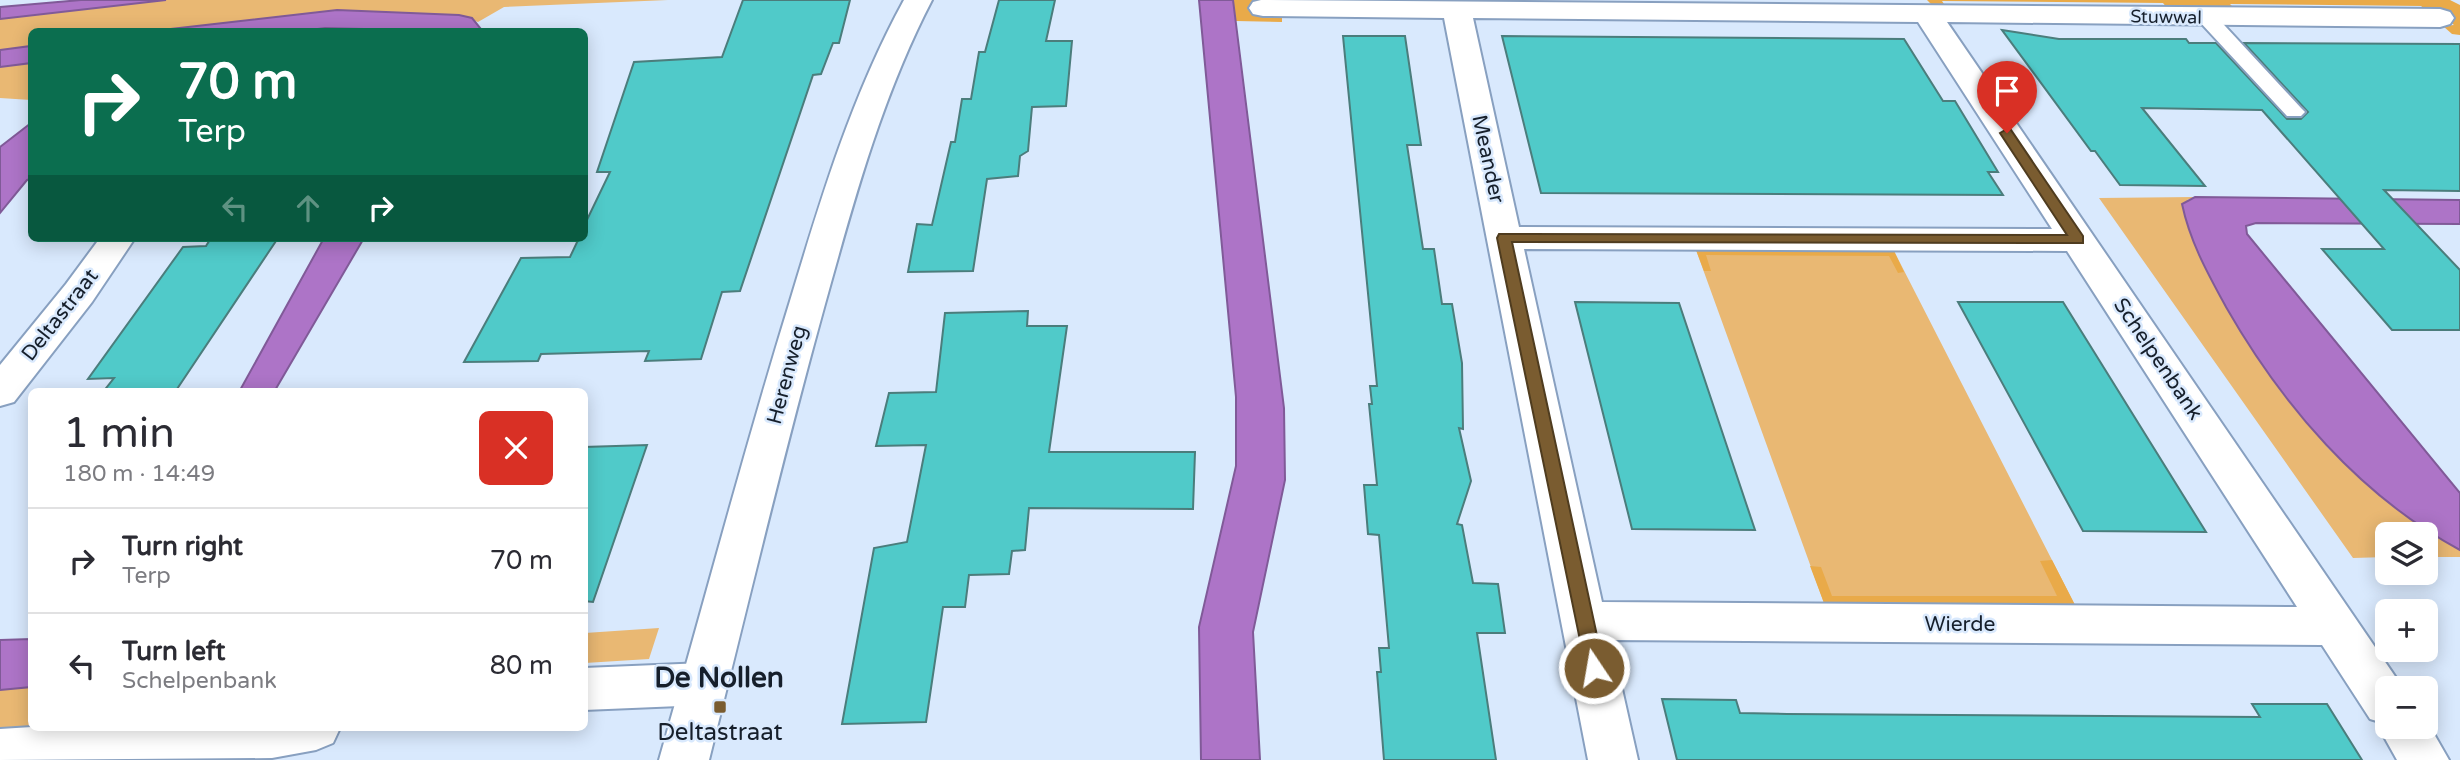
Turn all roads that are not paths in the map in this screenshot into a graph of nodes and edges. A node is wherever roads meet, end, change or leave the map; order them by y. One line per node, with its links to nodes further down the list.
1 (918, 0): 14 (street, Herenweg)
2 (1262, 8): 3 (street, Stuwwal)
3 (1457, 10): 4 (street, Stuwwal); 8 (street, Meander)
4 (1928, 15): 5 (street, Stuwwal); 9 (street, Schelpenbank)
5 (2206, 17): 6 (street, Stuwwal); 7 (lane)
6 (2440, 18)
7 (2294, 112)
8 (1504, 238): 9 (street); 12 (street, Meander)
9 (2078, 240): 13 (street, Schelpenbank)
10 (115, 242): 11 (street, Deltastraat)
11 (0, 392)
12 (1585, 621): 13 (street, Wierde); 21 (street, Meander)
13 (2335, 626): 15 (street, Schelpenbank)
14 (704, 684): 16 (street); 20 (street, Herenweg)
15 (2375, 686)
16 (588, 689)
17 (300, 731): 19 (street)
18 (2410, 739): 22 (street)
19 (0, 751)
20 (684, 760)
21 (1613, 760)
22 (2424, 760)

